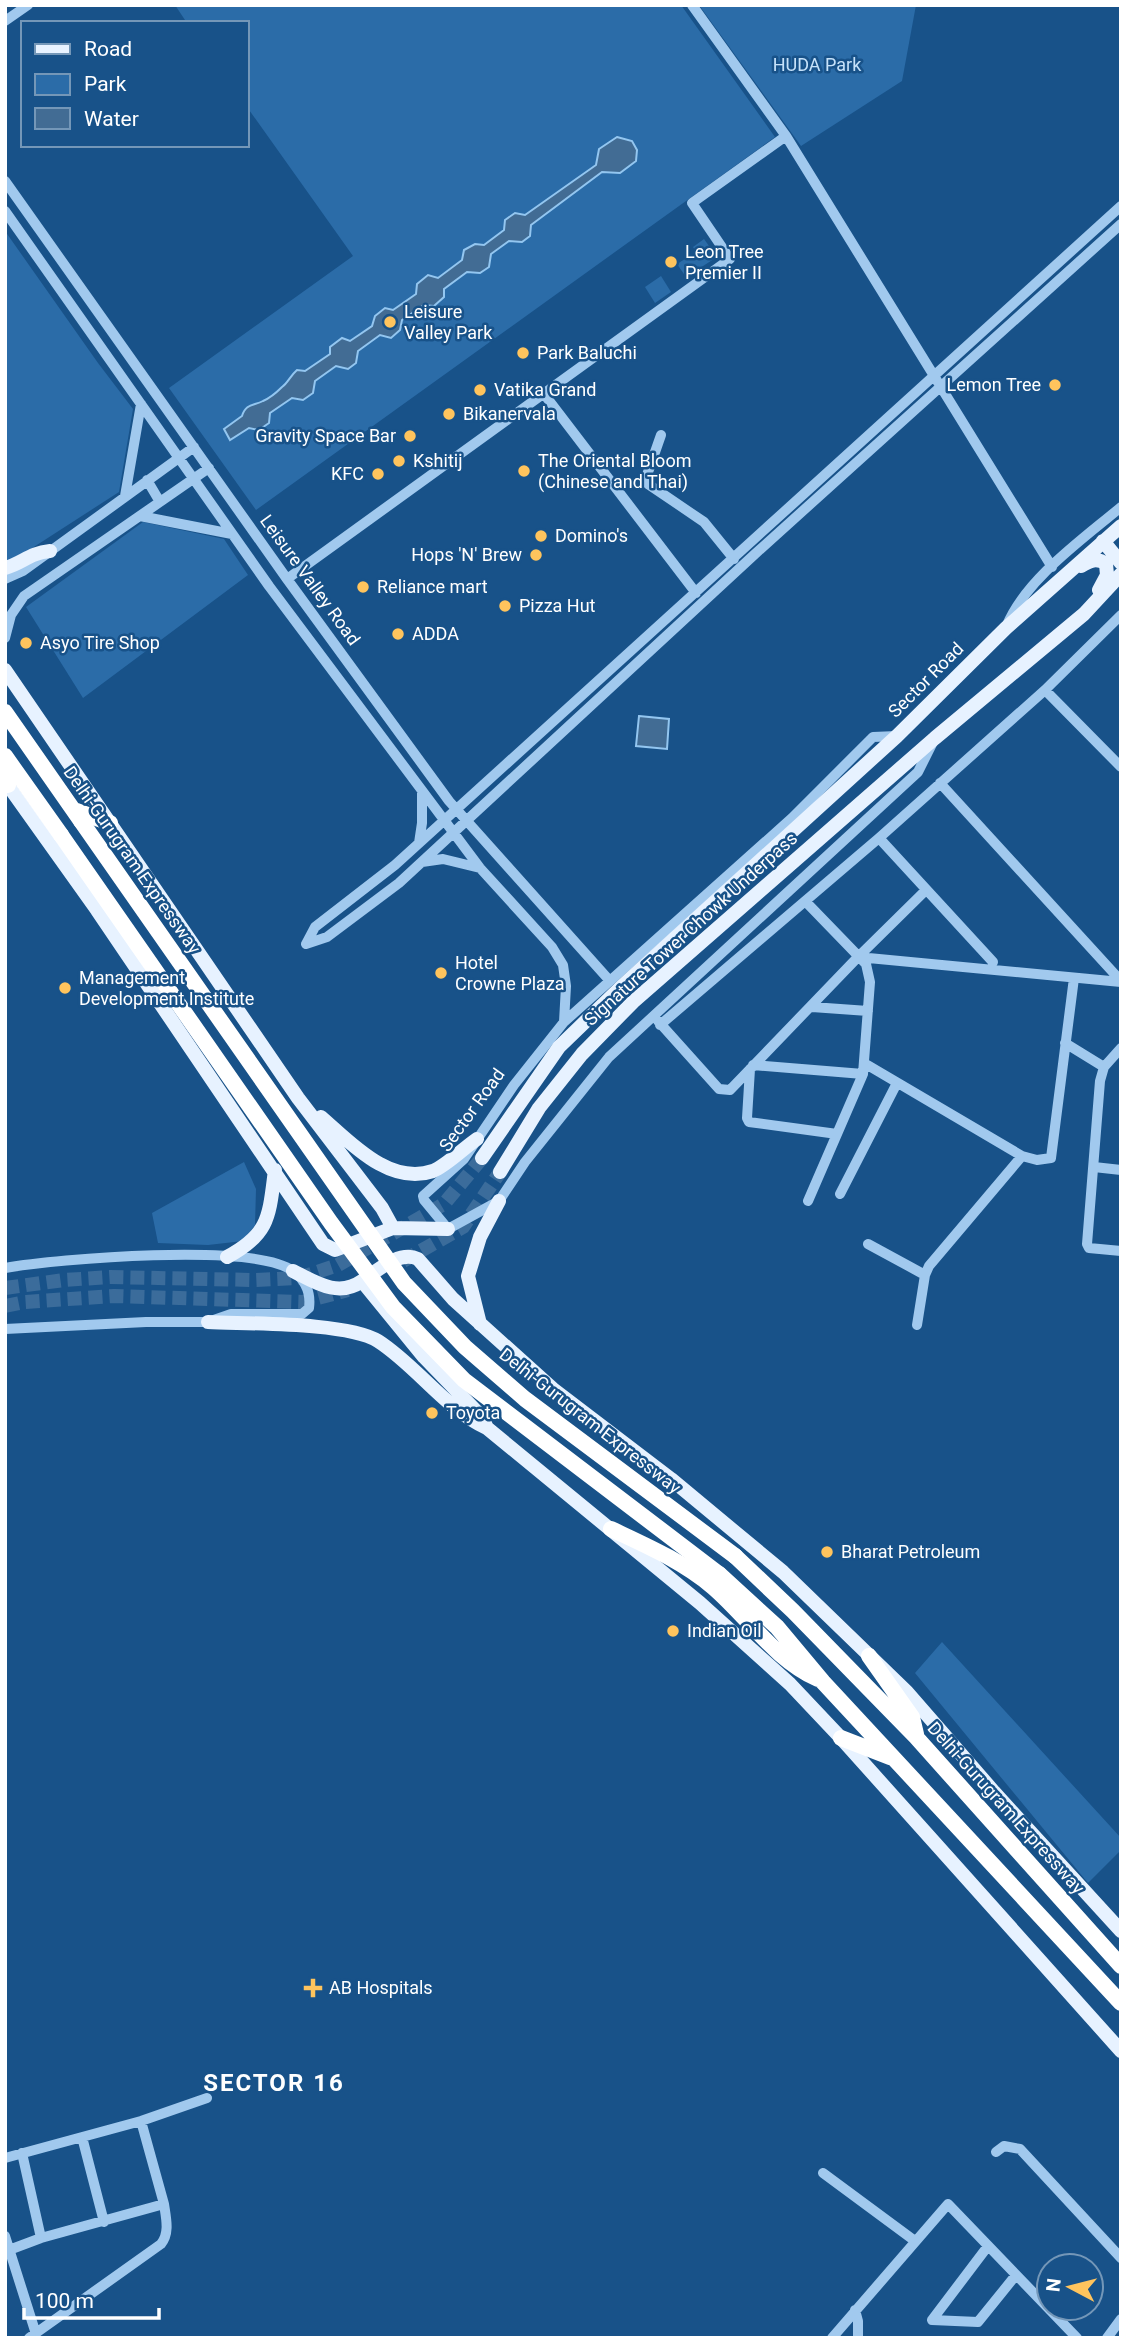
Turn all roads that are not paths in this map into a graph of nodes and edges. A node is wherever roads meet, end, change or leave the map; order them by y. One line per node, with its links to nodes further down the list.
1 (28, 5): 3 (street)
2 (692, 5): 4 (street)
3 (5, 21)
4 (786, 136): 9 (street); 11 (street)
5 (5, 181): 14 (street, Leisure Valley Road)
6 (1121, 206): 9 (street)
7 (5, 211): 12 (street, Leisure Valley Road)
8 (1121, 224): 10 (street)
9 (934, 377): 10 (street); 27 (street)
10 (941, 388): 30 (street); 54 (street)
11 (544, 394): 33 (street); 34 (street)
12 (141, 404): 15 (street, Leisure Valley Road); 19 (street)
13 (661, 435): 27 (street)
14 (194, 447): 15 (street); 16 (street, Leisure Valley Road)
15 (178, 457): 17 (street, Leisure Valley Road); 18 (street)
16 (209, 468): 17 (street); 33 (street, Leisure Valley Road)
17 (193, 478): 20 (street); 24 (street, Leisure Valley Road)
18 (147, 480): 19 (street); 20 (street)
19 (125, 496): 26 (street)
20 (160, 502): 22 (street)
21 (1121, 507): 30 (street)
22 (140, 516): 24 (street); 37 (street)
23 (1121, 526): 25 (main road, Sector Road)
24 (232, 534): 49 (street, Leisure Valley Road)
25 (1103, 541): 28 (main road); 30 (main road, Sector Road)
26 (50, 551): 29 (main road); 32 (street)
27 (734, 559): 34 (street)
28 (1121, 563)
29 (5, 568)
30 (1055, 573): 35 (main road); 41 (main road, Sector Road)
31 (1121, 574): 35 (main road)
32 (5, 579)
33 (287, 579): 50 (street, Leisure Valley Road)
34 (696, 593): 50 (street)
35 (1084, 614): 42 (main road)
36 (1119, 622): 39 (street)
37 (5, 638)
38 (5, 670): 44 (main road)
39 (1045, 690): 45 (street); 47 (street)
40 (5, 712): 48 (highway, Delhi-Gurugram Expressway)
41 (897, 736): 65 (street, Sector Road); 81 (main road, Signature Tower Chowk Underpass)
42 (935, 738): 69 (street); 85 (main road, Signature Tower Chowk Underpass)
43 (5, 756): 105 (highway, bridge)
44 (67, 760): 48 (main road); 53 (main road)
45 (1121, 767)
46 (6, 782): 83 (main road)
47 (940, 783): 56 (street); 66 (street)
48 (58, 787): 51 (highway, Delhi-Gurugram Expressway)
49 (422, 791): 52 (street, Leisure Valley Road); 57 (street)
50 (455, 810): 52 (street); 54 (street, Leisure Valley Road)
51 (78, 816): 53 (highway); 106 (highway, Delhi-Gurugram Expressway, bridge)
52 (444, 821): 55 (street, Leisure Valley Road); 57 (street)
53 (110, 823): 77 (main road)
54 (466, 823): 55 (street); 65 (street, Leisure Valley Road)
55 (453, 833): 58 (street); 59 (street, Leisure Valley Road)
56 (879, 838): 60 (street); 61 (street)
57 (419, 843): 58 (street)
58 (422, 862): 59 (street)
59 (480, 868): 70 (street, Leisure Valley Road)
60 (926, 890): 62 (street); 63 (street)
61 (806, 902): 62 (street); 69 (street)
62 (858, 957): 64 (street); 67 (street); 68 (street)
63 (993, 962)
64 (1074, 978): 66 (street); 71 (street)
65 (610, 981): 70 (street, Sector Road)
66 (1121, 982)
67 (812, 1007): 68 (street); 73 (street)
68 (868, 1011): 75 (street)
69 (657, 1021): 73 (street); 87 (street)
70 (564, 1022): 79 (street, Sector Road)
71 (1065, 1044): 74 (street); 80 (street)
72 (1121, 1048): 74 (street)
73 (751, 1067): 75 (street); 78 (street)
74 (1104, 1067): 82 (street)
75 (864, 1068): 76 (street); 78 (street)
76 (897, 1083): 80 (street); 86 (street)
77 (298, 1098): 79 (main road); 89 (main road)
78 (837, 1133): 88 (street)
79 (477, 1139): 90 (street, Sector Road)
80 (1022, 1156): 96 (street)
81 (482, 1158)
82 (1094, 1167): 84 (street); 92 (street)
83 (275, 1170): 89 (main road); 93 (main road)
84 (1121, 1170)
85 (500, 1172)
86 (840, 1194)
87 (499, 1201): 90 (street); 99 (main road)
88 (808, 1201)
89 (393, 1228): 90 (main road)
90 (448, 1229)
91 (868, 1244): 96 (street)
92 (1121, 1251)
93 (227, 1257): 94 (street); 95 (street)
94 (5, 1268)
95 (293, 1271): 97 (main road); 98 (street)
96 (925, 1275): 100 (street)
97 (362, 1281): 99 (main road); 102 (main road)
98 (208, 1322): 101 (street); 102 (main road)
99 (480, 1324): 104 (main road)
100 (917, 1325)
101 (5, 1329)
102 (487, 1428): 103 (main road)
103 (611, 1529): 105 (highway); 107 (main road)
104 (869, 1656): 106 (highway); 109 (main road)
105 (823, 1682): 108 (highway)
106 (916, 1737): 110 (highway, Delhi-Gurugram Expressway)
107 (841, 1738): 108 (highway); 112 (main road)
108 (895, 1759): 111 (highway)
109 (1121, 1931)
110 (1121, 1966)
111 (1121, 2003)
112 (1121, 2051)
113 (207, 2098): 114 (street)
114 (141, 2121): 115 (street); 120 (street)
115 (82, 2137): 117 (street); 121 (street)
116 (996, 2152): 127 (street)
117 (22, 2153): 118 (street); 123 (street)
118 (5, 2158)
119 (823, 2173): 124 (street)
120 (164, 2204): 121 (street); 131 (street)
121 (104, 2221): 123 (street)
122 (5, 2236): 126 (street)
123 (41, 2238): 126 (street)
124 (915, 2241): 125 (street); 129 (street)
125 (988, 2246): 128 (street); 128 (street)
126 (9, 2250): 131 (street)
127 (1121, 2258)
128 (1016, 2275): 132 (street)
129 (855, 2310): 133 (street); 134 (street)
130 (1121, 2319): 135 (street)
131 (32, 2336)
132 (1075, 2337)
133 (832, 2338)
134 (858, 2338)
135 (1107, 2338)

